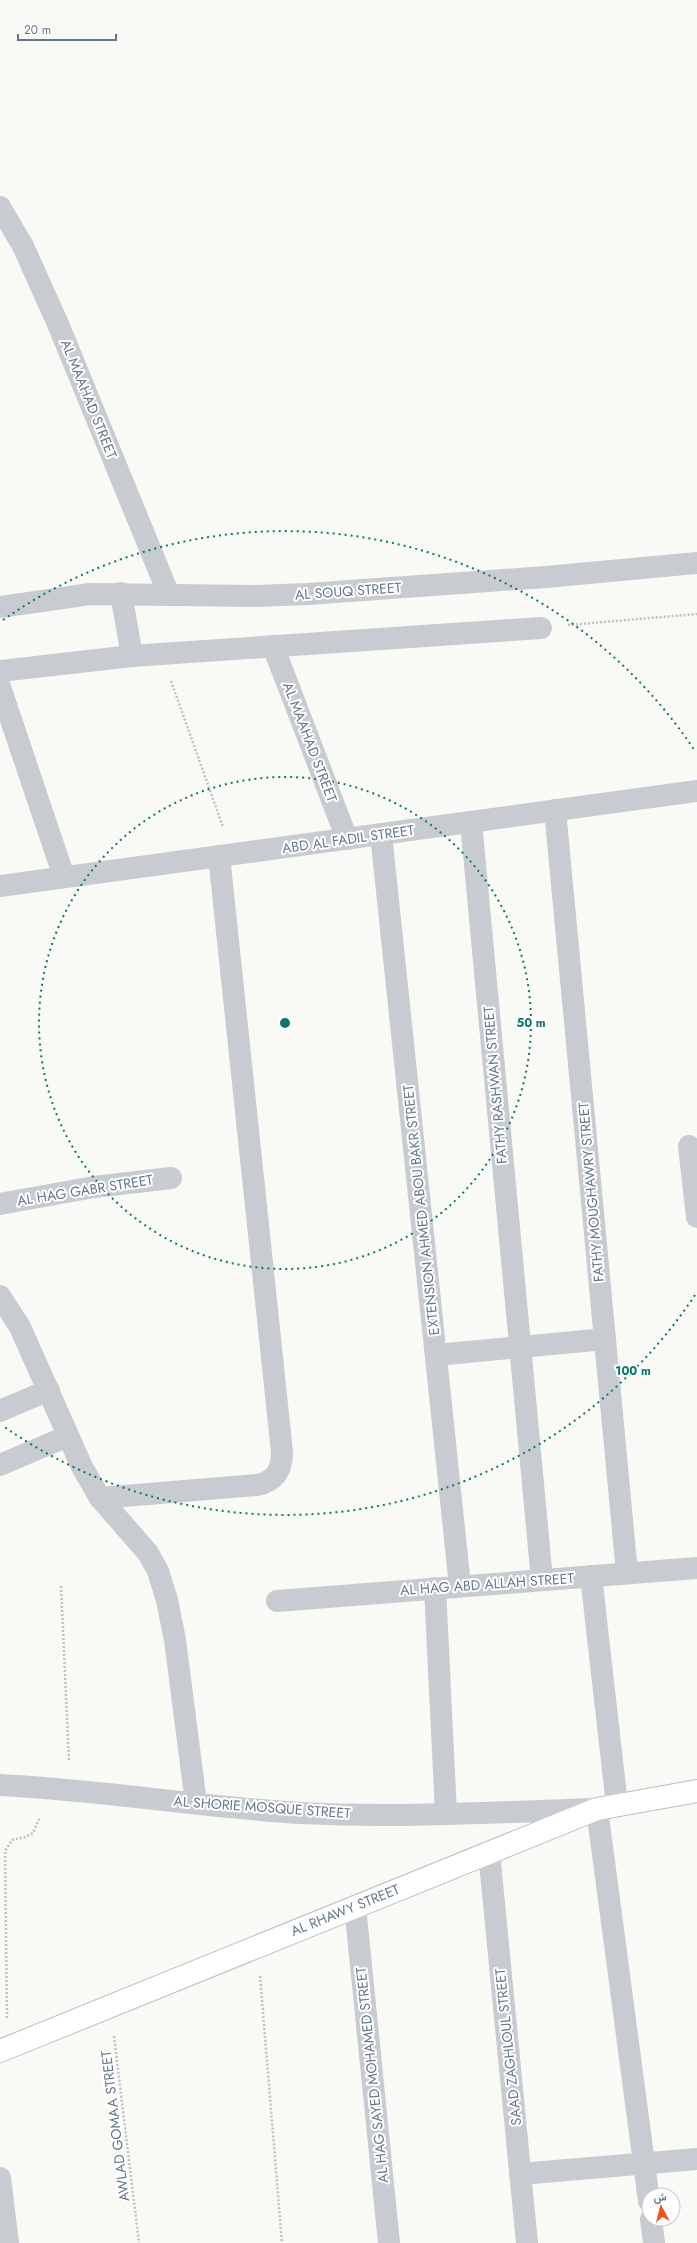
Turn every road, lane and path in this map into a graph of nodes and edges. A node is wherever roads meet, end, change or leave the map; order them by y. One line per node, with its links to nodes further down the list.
1 (0, 207): 4 (street, AL MAAHAD STREET)
2 (697, 563): 4 (street, AL SOUQ STREET)
3 (121, 593): 4 (street, AL SOUQ STREET); 5 (street, AL SOUQ STREET); 10 (street)
4 (169, 595)
5 (0, 607)
6 (697, 614): 7 (path)
7 (541, 628): 8 (street)
8 (273, 646): 9 (street); 17 (street, AL MAAHAD STREET)
9 (161, 654): 10 (street); 18 (path)
10 (132, 656): 11 (street)
11 (0, 671)
12 (0, 688): 19 (street)
13 (697, 791): 14 (street, ABD AL FADIL STREET)
14 (555, 810): 15 (street, ABD AL FADIL STREET); 26 (street, FATHY MOUGHAWRY STREET)
15 (471, 822): 16 (street, ABD AL FADIL STREET); 27 (street, FATHY RASHWAN STREET)
16 (381, 834): 17 (street, ABD AL FADIL STREET); 28 (street, EXTENSION AHMED ABOU BAKR STREET)
17 (347, 839): 18 (street, ABD AL FADIL STREET)
18 (226, 855): 19 (street, ABD AL FADIL STREET); 33 (street)
19 (64, 877): 20 (street, ABD AL FADIL STREET)
20 (0, 886)
21 (689, 1146): 24 (street)
22 (171, 1178): 23 (street, AL HAG GABR STREET)
23 (0, 1204)
24 (697, 1218)
25 (0, 1296): 29 (street)
26 (605, 1339): 27 (street); 35 (street, FATHY MOUGHAWRY STREET)
27 (520, 1347): 28 (street); 37 (street, FATHY RASHWAN STREET)
28 (436, 1355): 39 (street, EXTENSION AHMED ABOU BAKR STREET)
29 (49, 1390): 30 (street); 31 (street)
30 (0, 1411)
31 (68, 1436): 32 (street); 33 (street)
32 (0, 1465)
33 (100, 1498): 45 (street)
34 (697, 1568): 35 (street, AL HAG ABD ALLAH STREET)
35 (628, 1573): 36 (street, AL HAG ABD ALLAH STREET)
36 (591, 1576): 37 (street, AL HAG ABD ALLAH STREET); 46 (street)
37 (542, 1580): 39 (street, AL HAG ABD ALLAH STREET)
38 (61, 1586): 43 (path)
39 (460, 1586): 40 (street, AL HAG ABD ALLAH STREET)
40 (435, 1588): 41 (street, AL HAG ABD ALLAH STREET); 47 (street)
41 (276, 1601)
42 (0, 1785): 43 (street, AL SHORIE MOSQUE STREET)
43 (59, 1788): 45 (street, AL SHORIE MOSQUE STREET); 52 (path)
44 (697, 1791): 46 (street, AL RHAWY STREET)
45 (196, 1802): 47 (street, AL SHORIE MOSQUE STREET)
46 (607, 1807): 47 (street, AL SHORIE MOSQUE STREET); 48 (street, AL RHAWY STREET); 54 (street)
47 (446, 1813)
48 (489, 1852): 49 (street, AL RHAWY STREET); 55 (street, SAAD ZAGHLOUL STREET)
49 (355, 1906): 50 (street, AL RHAWY STREET); 62 (street, AL HAG SAYED MOHAMED STREET)
50 (258, 1946): 51 (street, AL RHAWY STREET); 61 (path)
51 (111, 2006): 52 (street, AL RHAWY STREET); 60 (path, AWLAD GOMAA STREET)
52 (4, 2050)
53 (697, 2158): 54 (street)
54 (644, 2164): 55 (street); 57 (street)
55 (520, 2174): 63 (street, SAAD ZAGHLOUL STREET)
56 (0, 2178): 59 (street)
57 (647, 2187)
58 (652, 2227): 64 (street)
59 (8, 2243)
60 (139, 2243)
61 (282, 2243)
62 (389, 2243)
63 (527, 2243)
64 (654, 2243)

